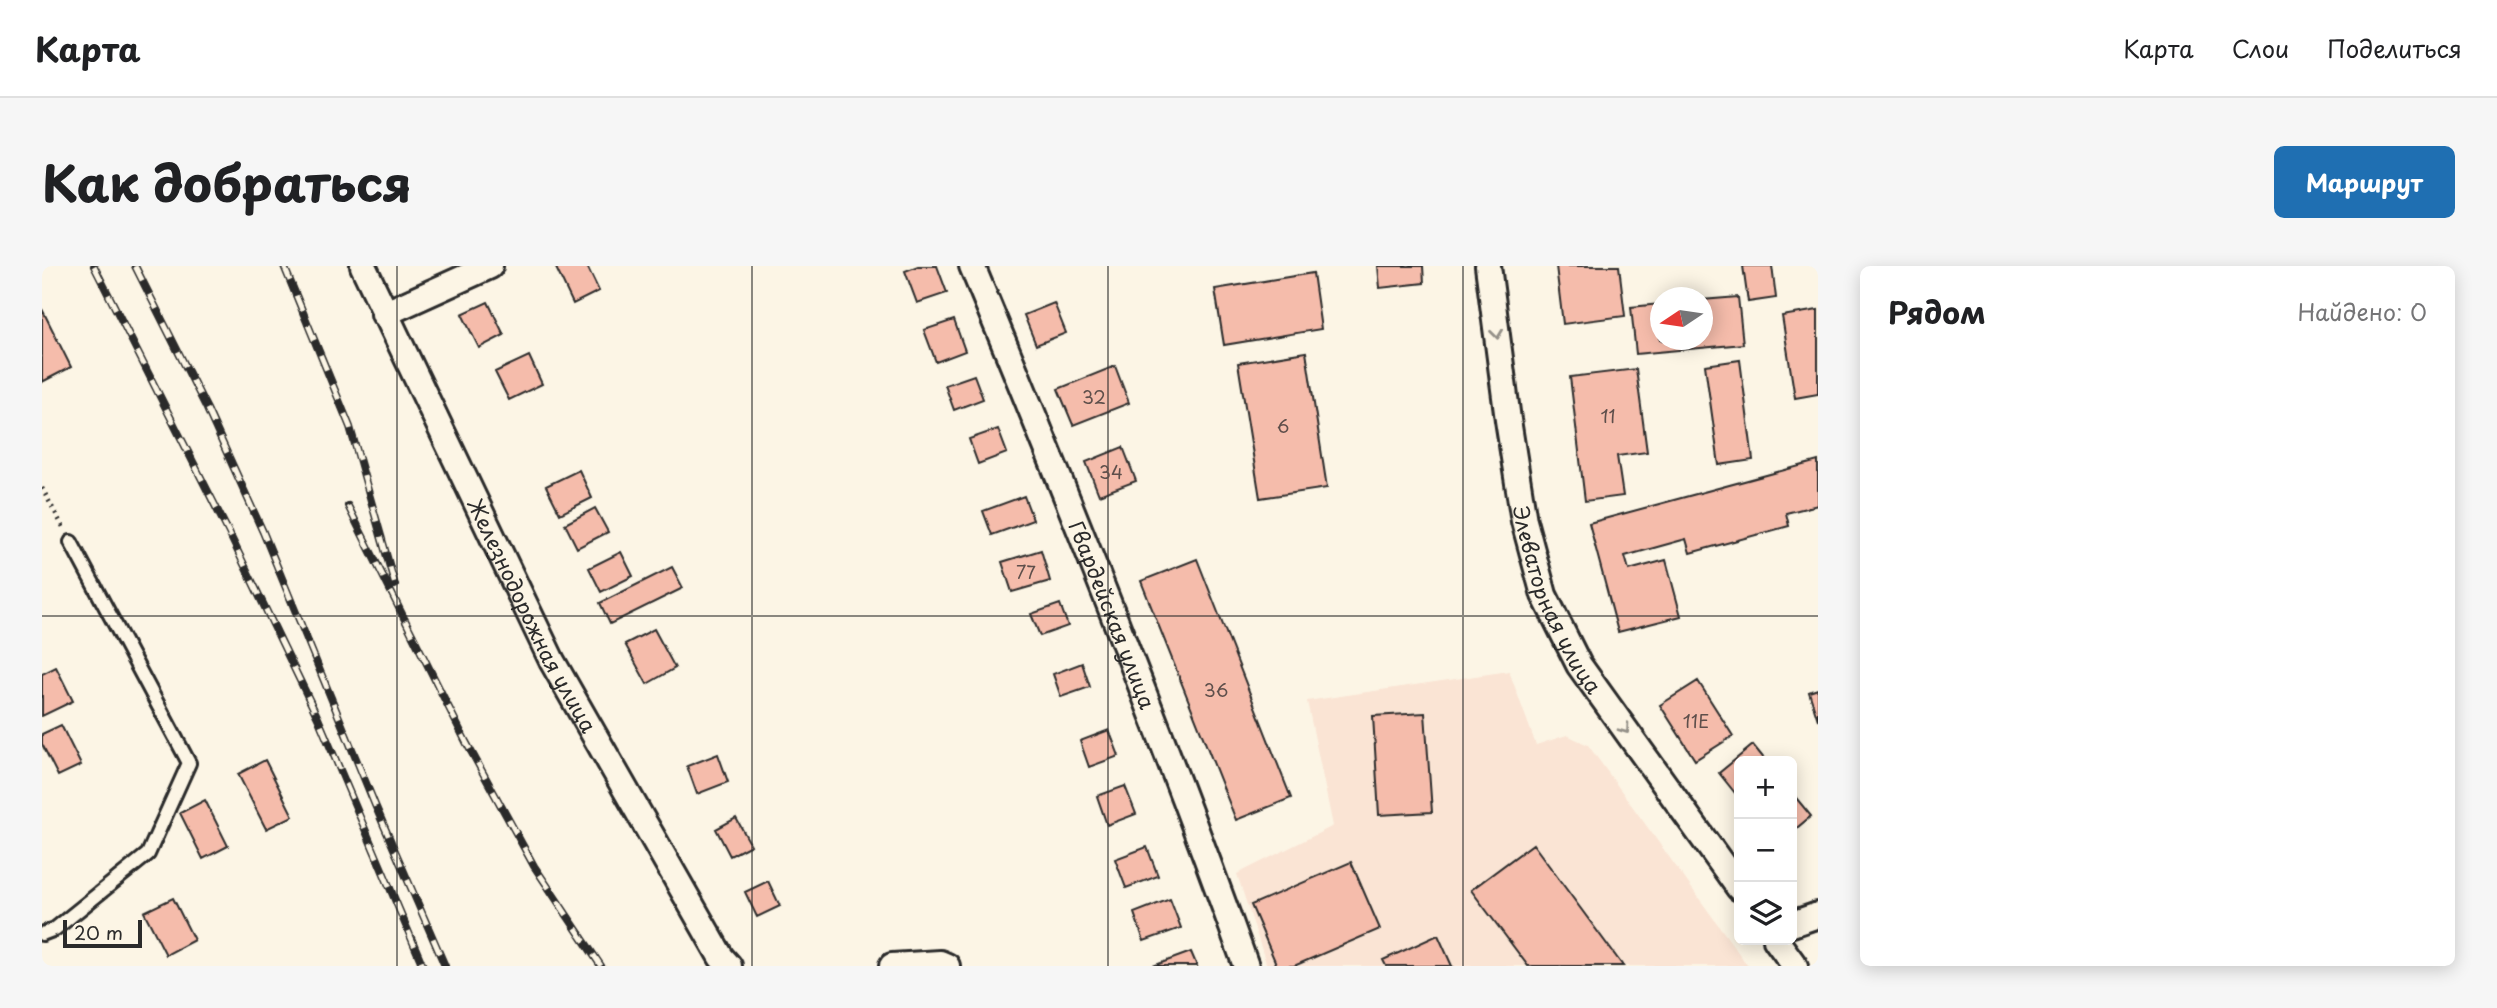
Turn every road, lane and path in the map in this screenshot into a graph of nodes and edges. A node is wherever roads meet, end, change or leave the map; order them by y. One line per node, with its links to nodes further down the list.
1 (363, 266): 5 (street, Железнодорожная улица)
2 (489, 266): 5 (street)
3 (972, 266): 16 (street, Гвардейская улица)
4 (1488, 266): 8 (street, Элеваторная улица, one-way to 8)
5 (384, 314): 13 (street, Железнодорожная улица)
6 (42, 488): 7 (path)
7 (71, 542): 11 (lane)
8 (1735, 882)
9 (1818, 915): 10 (street)
10 (1797, 922)
11 (42, 934)
12 (1780, 945): 17 (street)
13 (725, 962)
14 (892, 966): 15 (street)
15 (947, 966)
16 (1246, 966)
17 (1795, 966)

